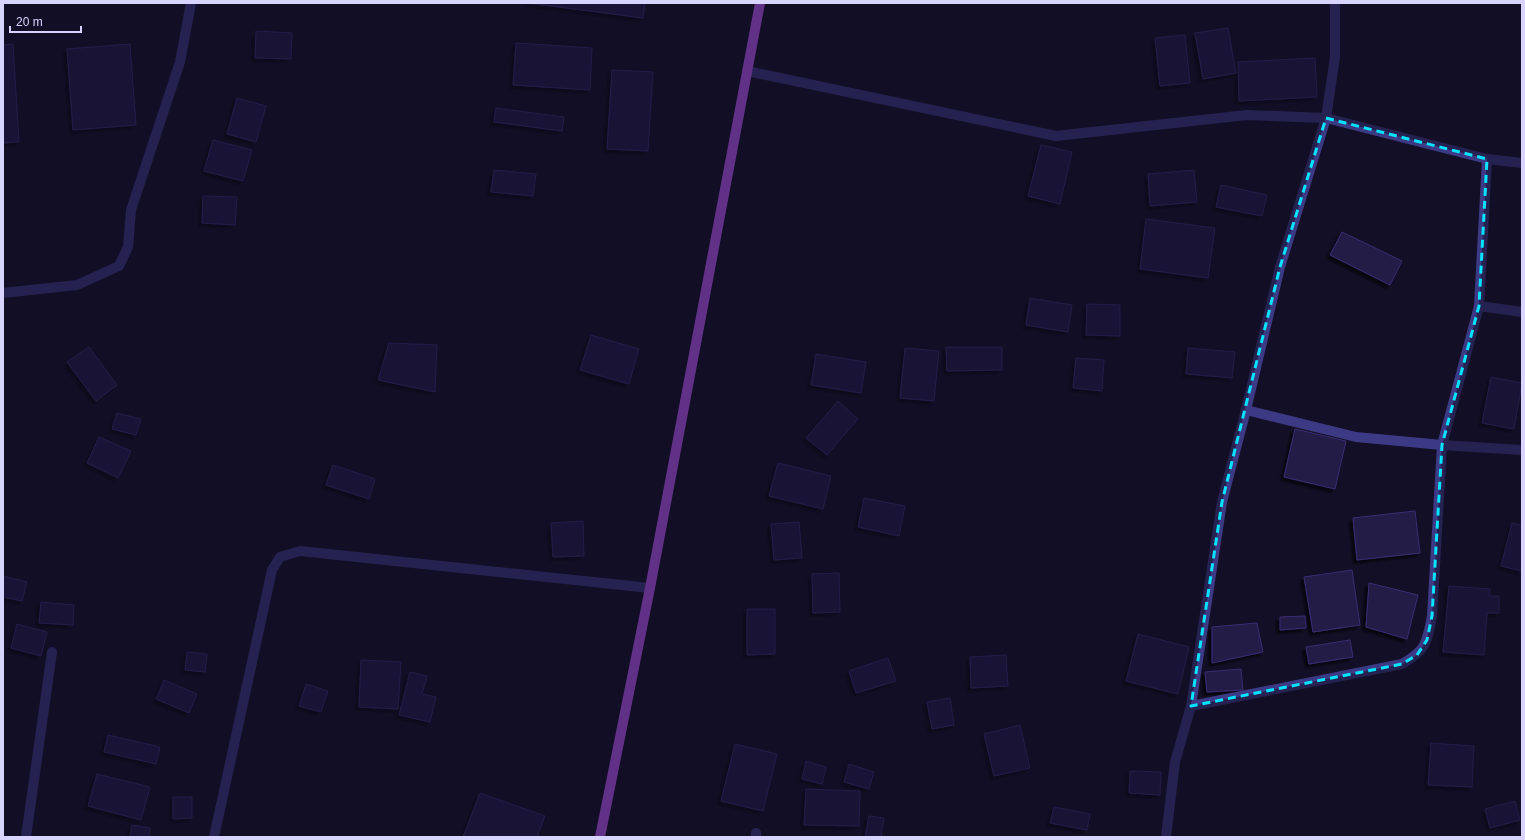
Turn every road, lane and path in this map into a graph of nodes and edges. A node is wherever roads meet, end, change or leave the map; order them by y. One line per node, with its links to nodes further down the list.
1 (191, 3): 8 (street)
2 (760, 3): 4 (main road)
3 (1335, 3): 5 (street)
4 (747, 71): 5 (street); 14 (main road)
5 (1326, 118): 6 (street); 11 (street)
6 (1488, 159): 7 (street); 9 (street)
7 (1522, 164)
8 (3, 293)
9 (1479, 306): 10 (street); 12 (street)
10 (1522, 312)
11 (1246, 410): 12 (street); 16 (street)
12 (1442, 445): 13 (street); 16 (street)
13 (1522, 450)
14 (650, 588): 18 (street); 19 (main road)
15 (52, 652): 17 (street)
16 (1191, 706): 20 (street)
17 (26, 837)
18 (214, 837)
19 (600, 837)
20 (1166, 837)

